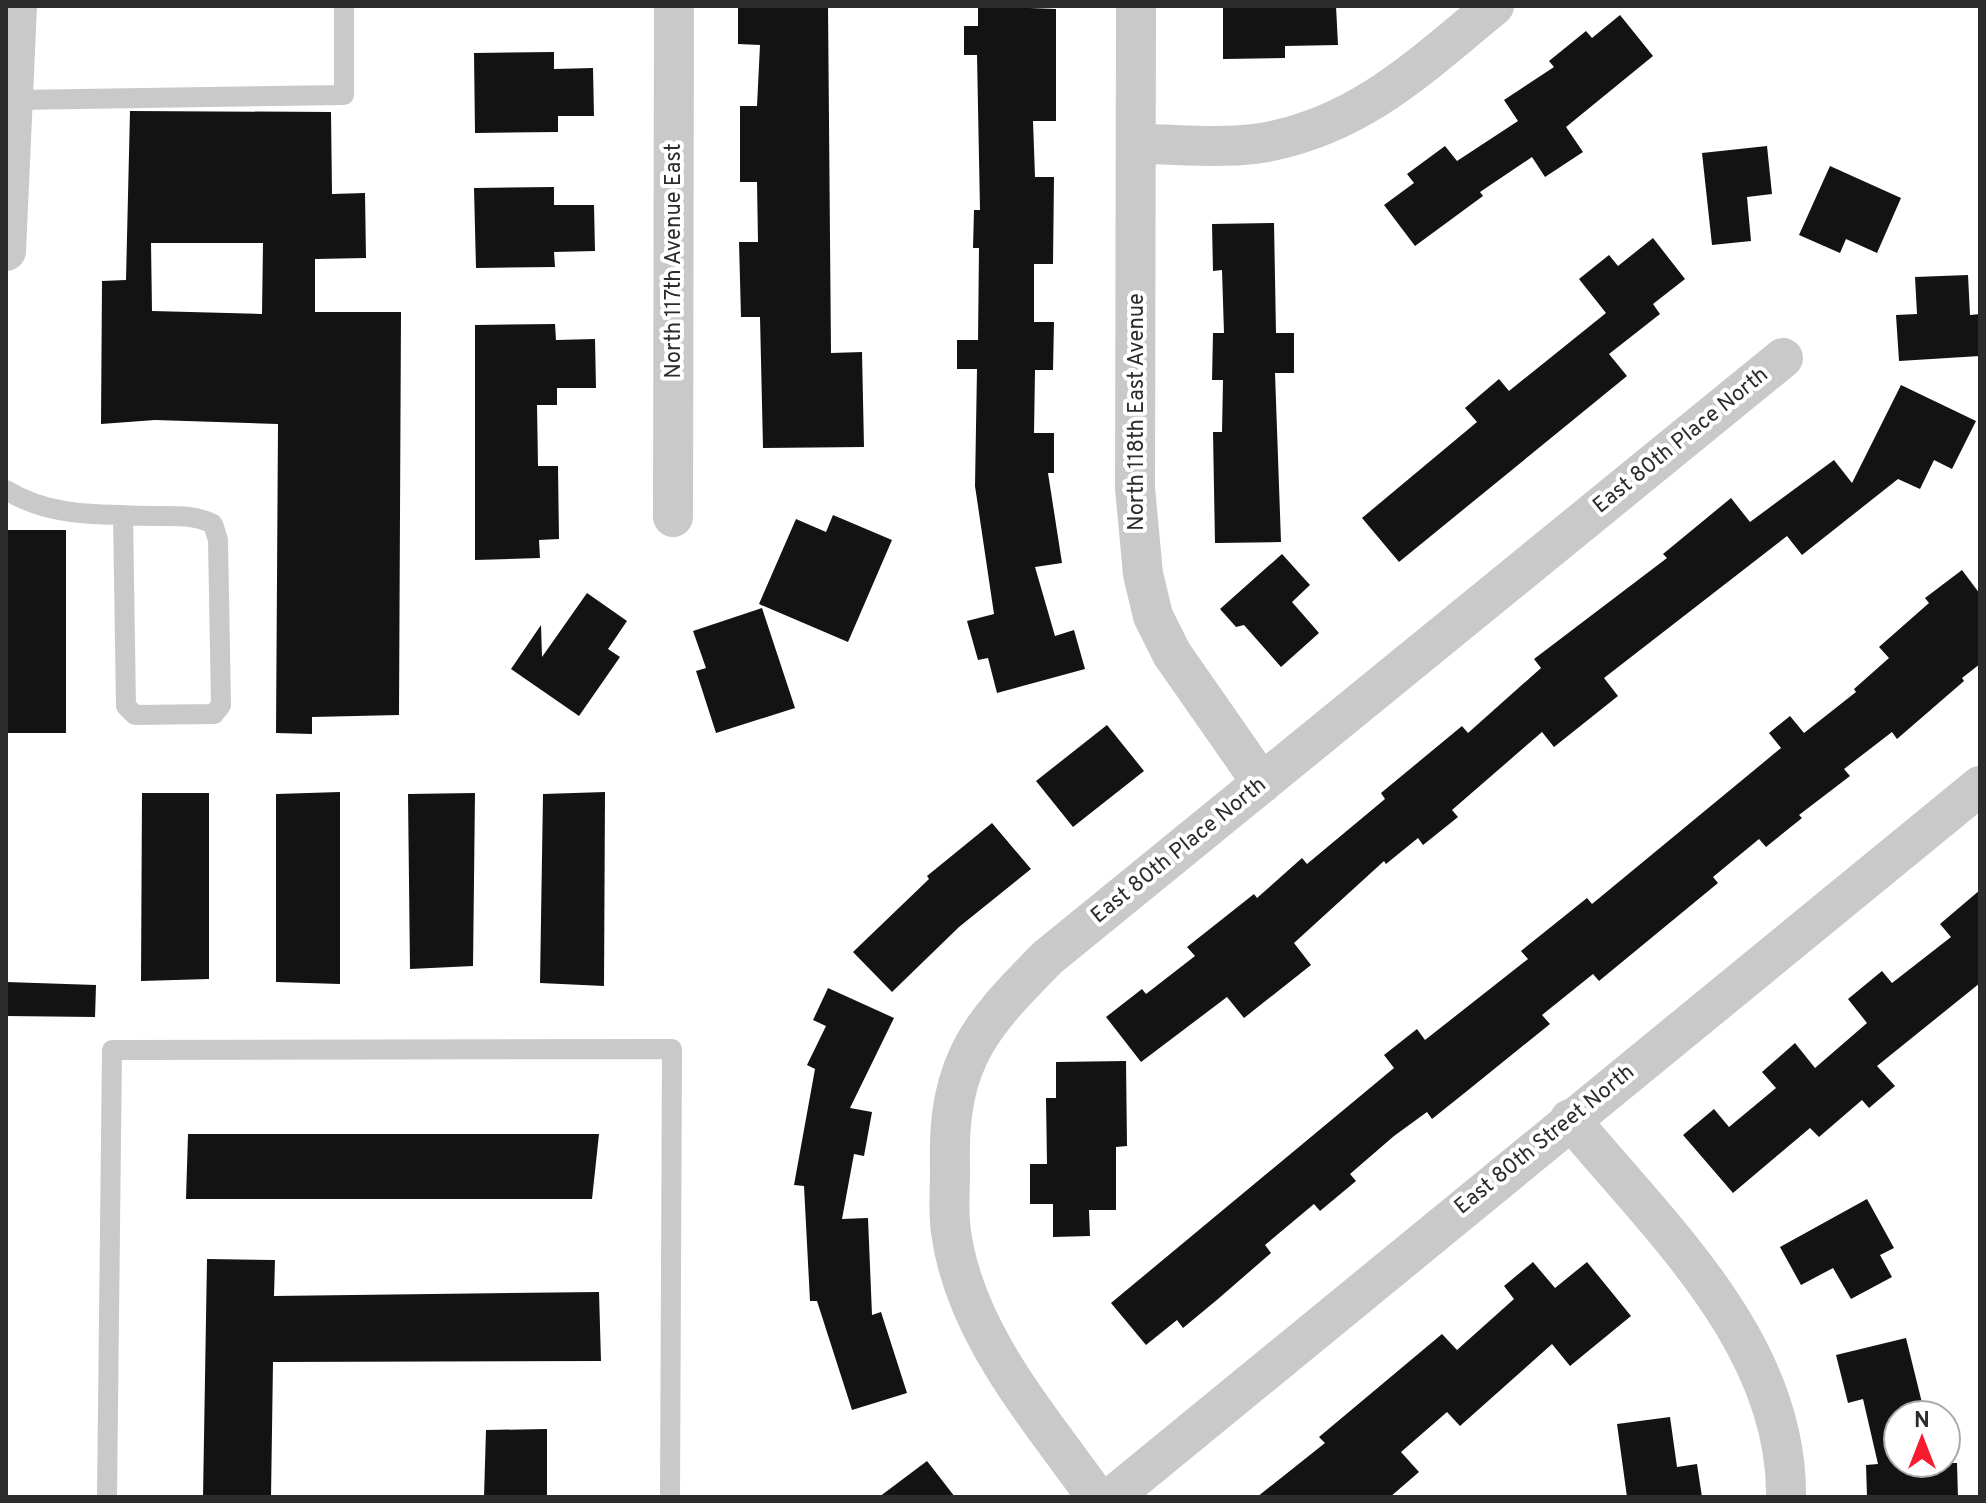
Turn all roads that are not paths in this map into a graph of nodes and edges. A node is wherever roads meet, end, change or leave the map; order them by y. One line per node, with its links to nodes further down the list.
1 (17, 6): 6 (street)
2 (344, 6): 6 (lane)
3 (674, 6): 12 (street, North 117th Avenue East)
4 (1136, 6): 7 (street, North 118th East Avenue)
5 (1494, 6): 7 (street)
6 (15, 100): 8 (street)
7 (1137, 144): 13 (street, North 118th East Avenue)
8 (6, 251)
9 (1783, 358): 13 (street, East 80th Place North)
10 (6, 490): 11 (lane)
11 (123, 515): 11 (lane)
12 (673, 517)
13 (1262, 783): 18 (street, East 80th Place North)
14 (1980, 786): 15 (street, East 80th Street North)
15 (1570, 1119): 19 (street, East 80th Street North); 20 (street)
16 (107, 1497): 17 (lane)
17 (670, 1497)
18 (1096, 1497)
19 (1112, 1497)
20 (1786, 1497)

